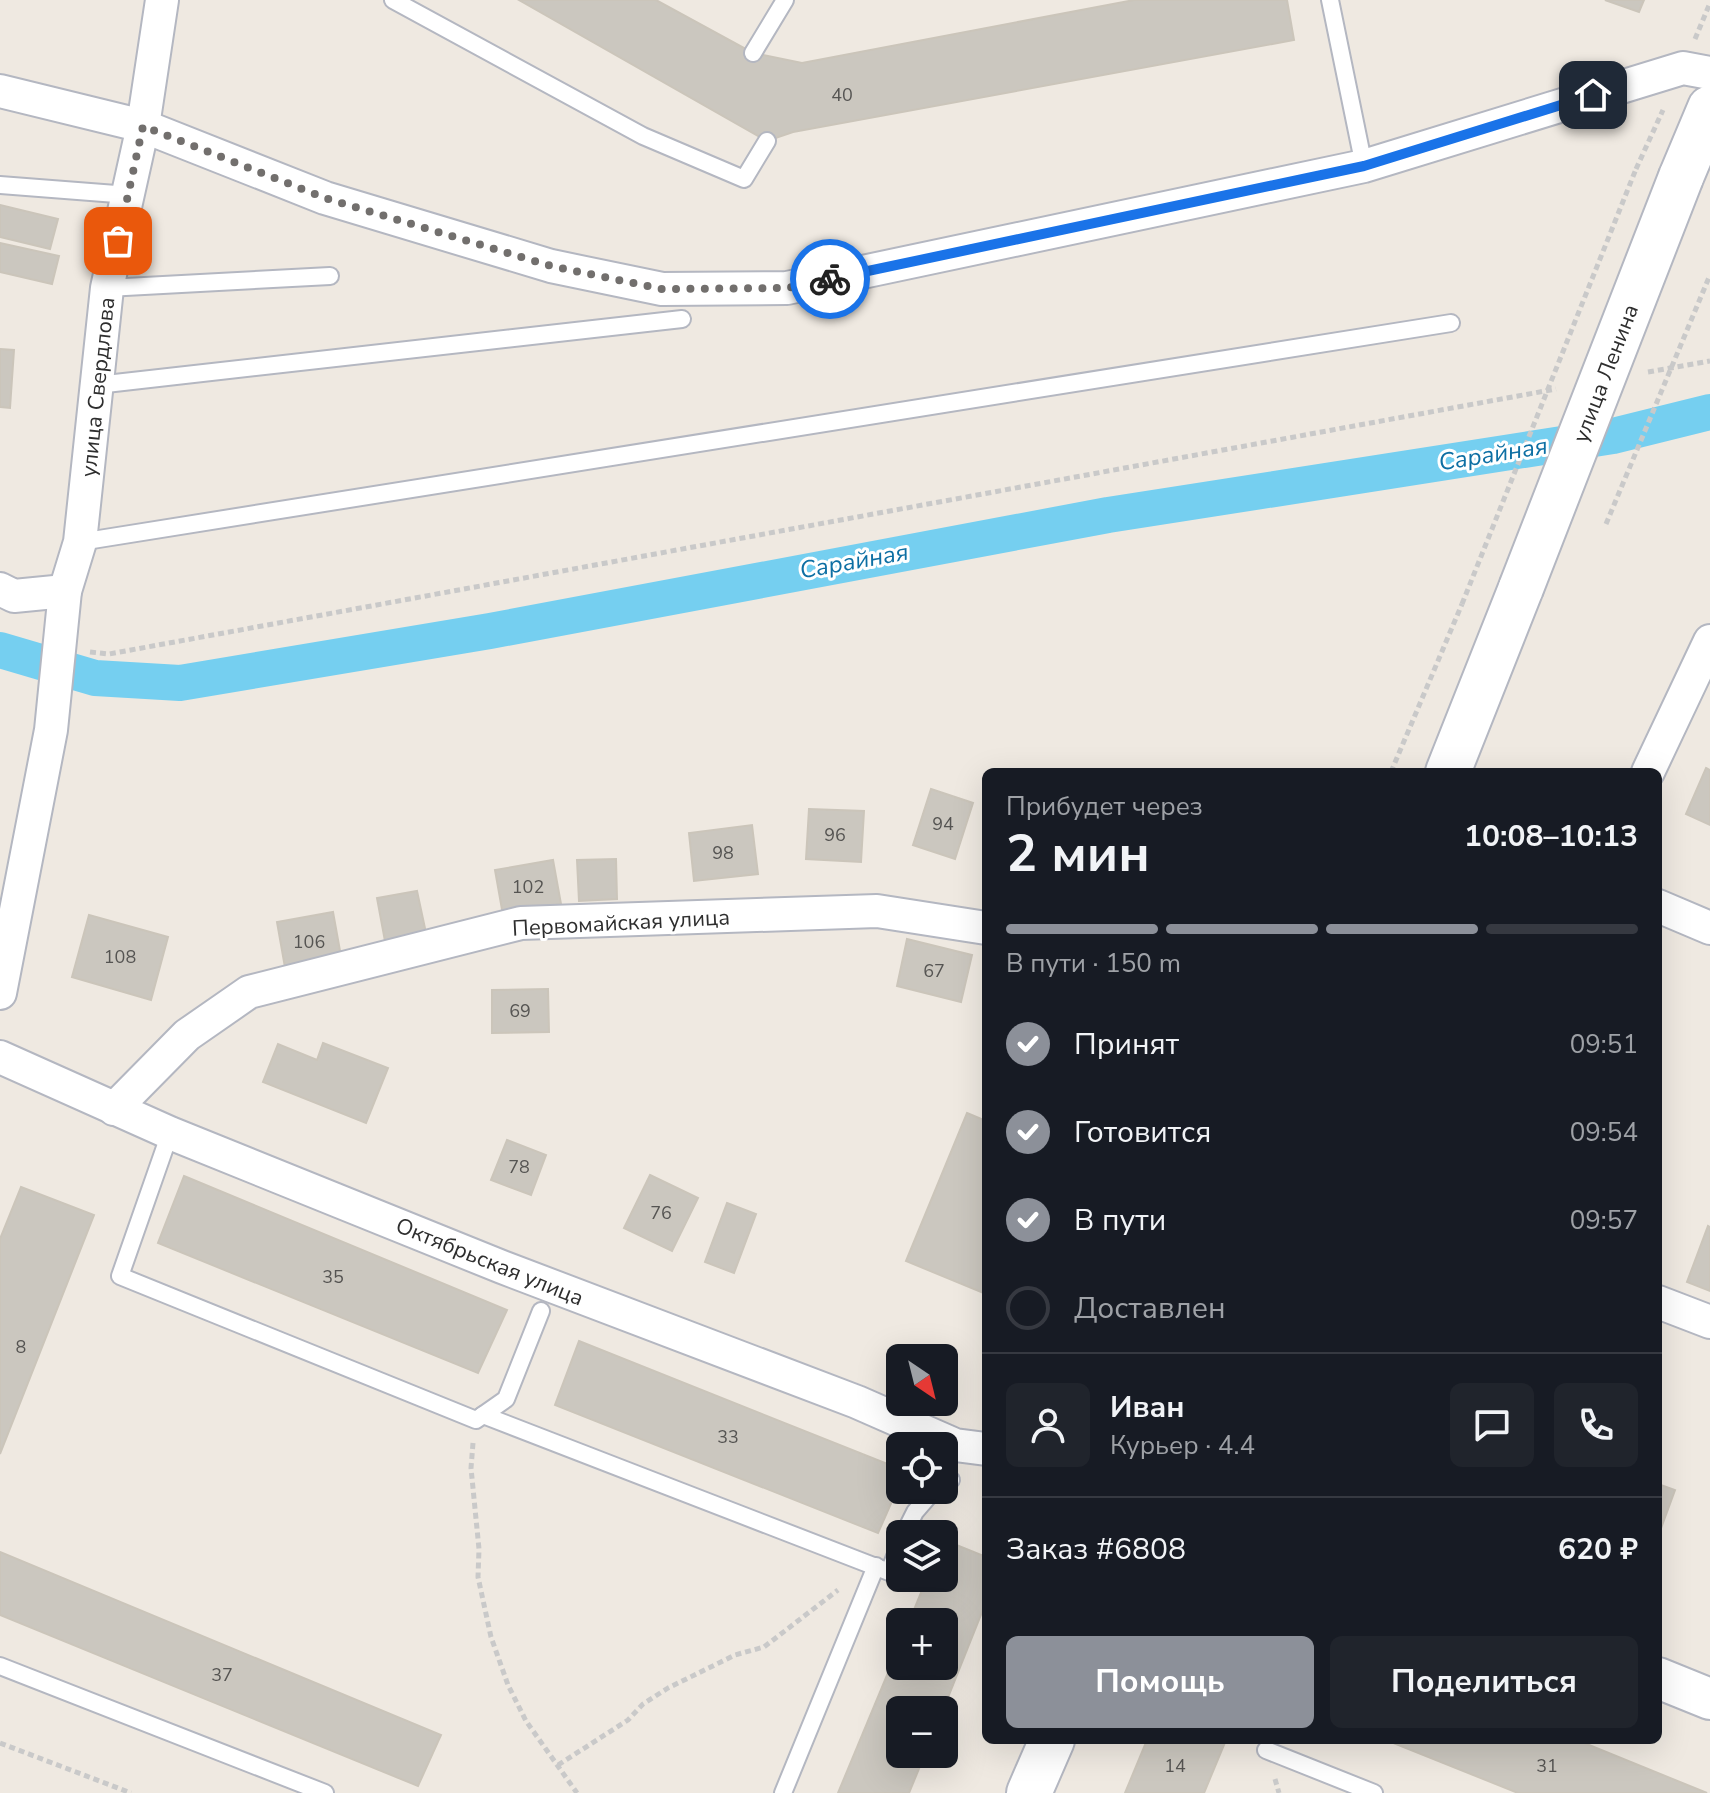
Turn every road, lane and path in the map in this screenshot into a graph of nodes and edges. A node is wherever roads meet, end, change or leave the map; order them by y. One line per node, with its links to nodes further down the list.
1 (162, 0): 9 (street, улица Свердлова)
2 (393, 0): 10 (lane)
3 (785, 0): 5 (lane)
4 (1330, 0): 11 (lane)
5 (753, 53)
6 (1710, 73): 11 (street)
7 (0, 91): 9 (street)
8 (1710, 108): 31 (main road, улица Ленина, bridge)
9 (143, 126): 11 (street); 14 (street, улица Свердлова)
10 (767, 141)
11 (1364, 166)
12 (1636, 169): 30 (path, bridge)
13 (0, 185): 14 (lane)
14 (129, 195): 17 (street, улица Свердлова)
15 (1710, 275): 24 (path, bridge)
16 (330, 276): 17 (lane)
17 (107, 288): 22 (street, улица Свердлова)
18 (682, 319): 22 (lane)
19 (1451, 323): 25 (lane)
20 (1710, 361): 21 (path)
21 (1632, 375)
22 (97, 385): 25 (street, улица Свердлова)
23 (1569, 387): 29 (path)
24 (1606, 524)
25 (80, 542): 27 (street, улица Свердлова)
26 (0, 589): 27 (street)
27 (65, 591): 36 (street, улица Свердлова)
28 (1710, 641): 32 (street)
29 (87, 652)
30 (1393, 768)
31 (1450, 768)
32 (1650, 768)
33 (1662, 908): 35 (street)
34 (982, 927): 38 (street, Первомайская улица)
35 (1710, 928)
36 (0, 993)
37 (0, 1057): 38 (street, Октябрьская улица)
38 (114, 1109): 39 (street, Октябрьская улица)
39 (170, 1133): 43 (lane); 44 (street, Октябрьская улица)
40 (1662, 1304): 42 (street)
41 (541, 1311): 43 (lane)
42 (1710, 1322)
43 (479, 1418): 45 (lane); 53 (path)
44 (982, 1448)
45 (876, 1566): 46 (lane); 53 (path); 57 (lane)
46 (886, 1571)
47 (0, 1666): 55 (lane)
48 (1662, 1680): 49 (street)
49 (1710, 1699)
50 (0, 1743): 54 (path)
51 (1050, 1744): 58 (main road)
52 (1266, 1750): 59 (lane)
53 (558, 1765): 56 (path)
54 (131, 1793)
55 (325, 1793)
56 (577, 1793)
57 (783, 1793)
58 (1029, 1793)
59 (1374, 1793)

